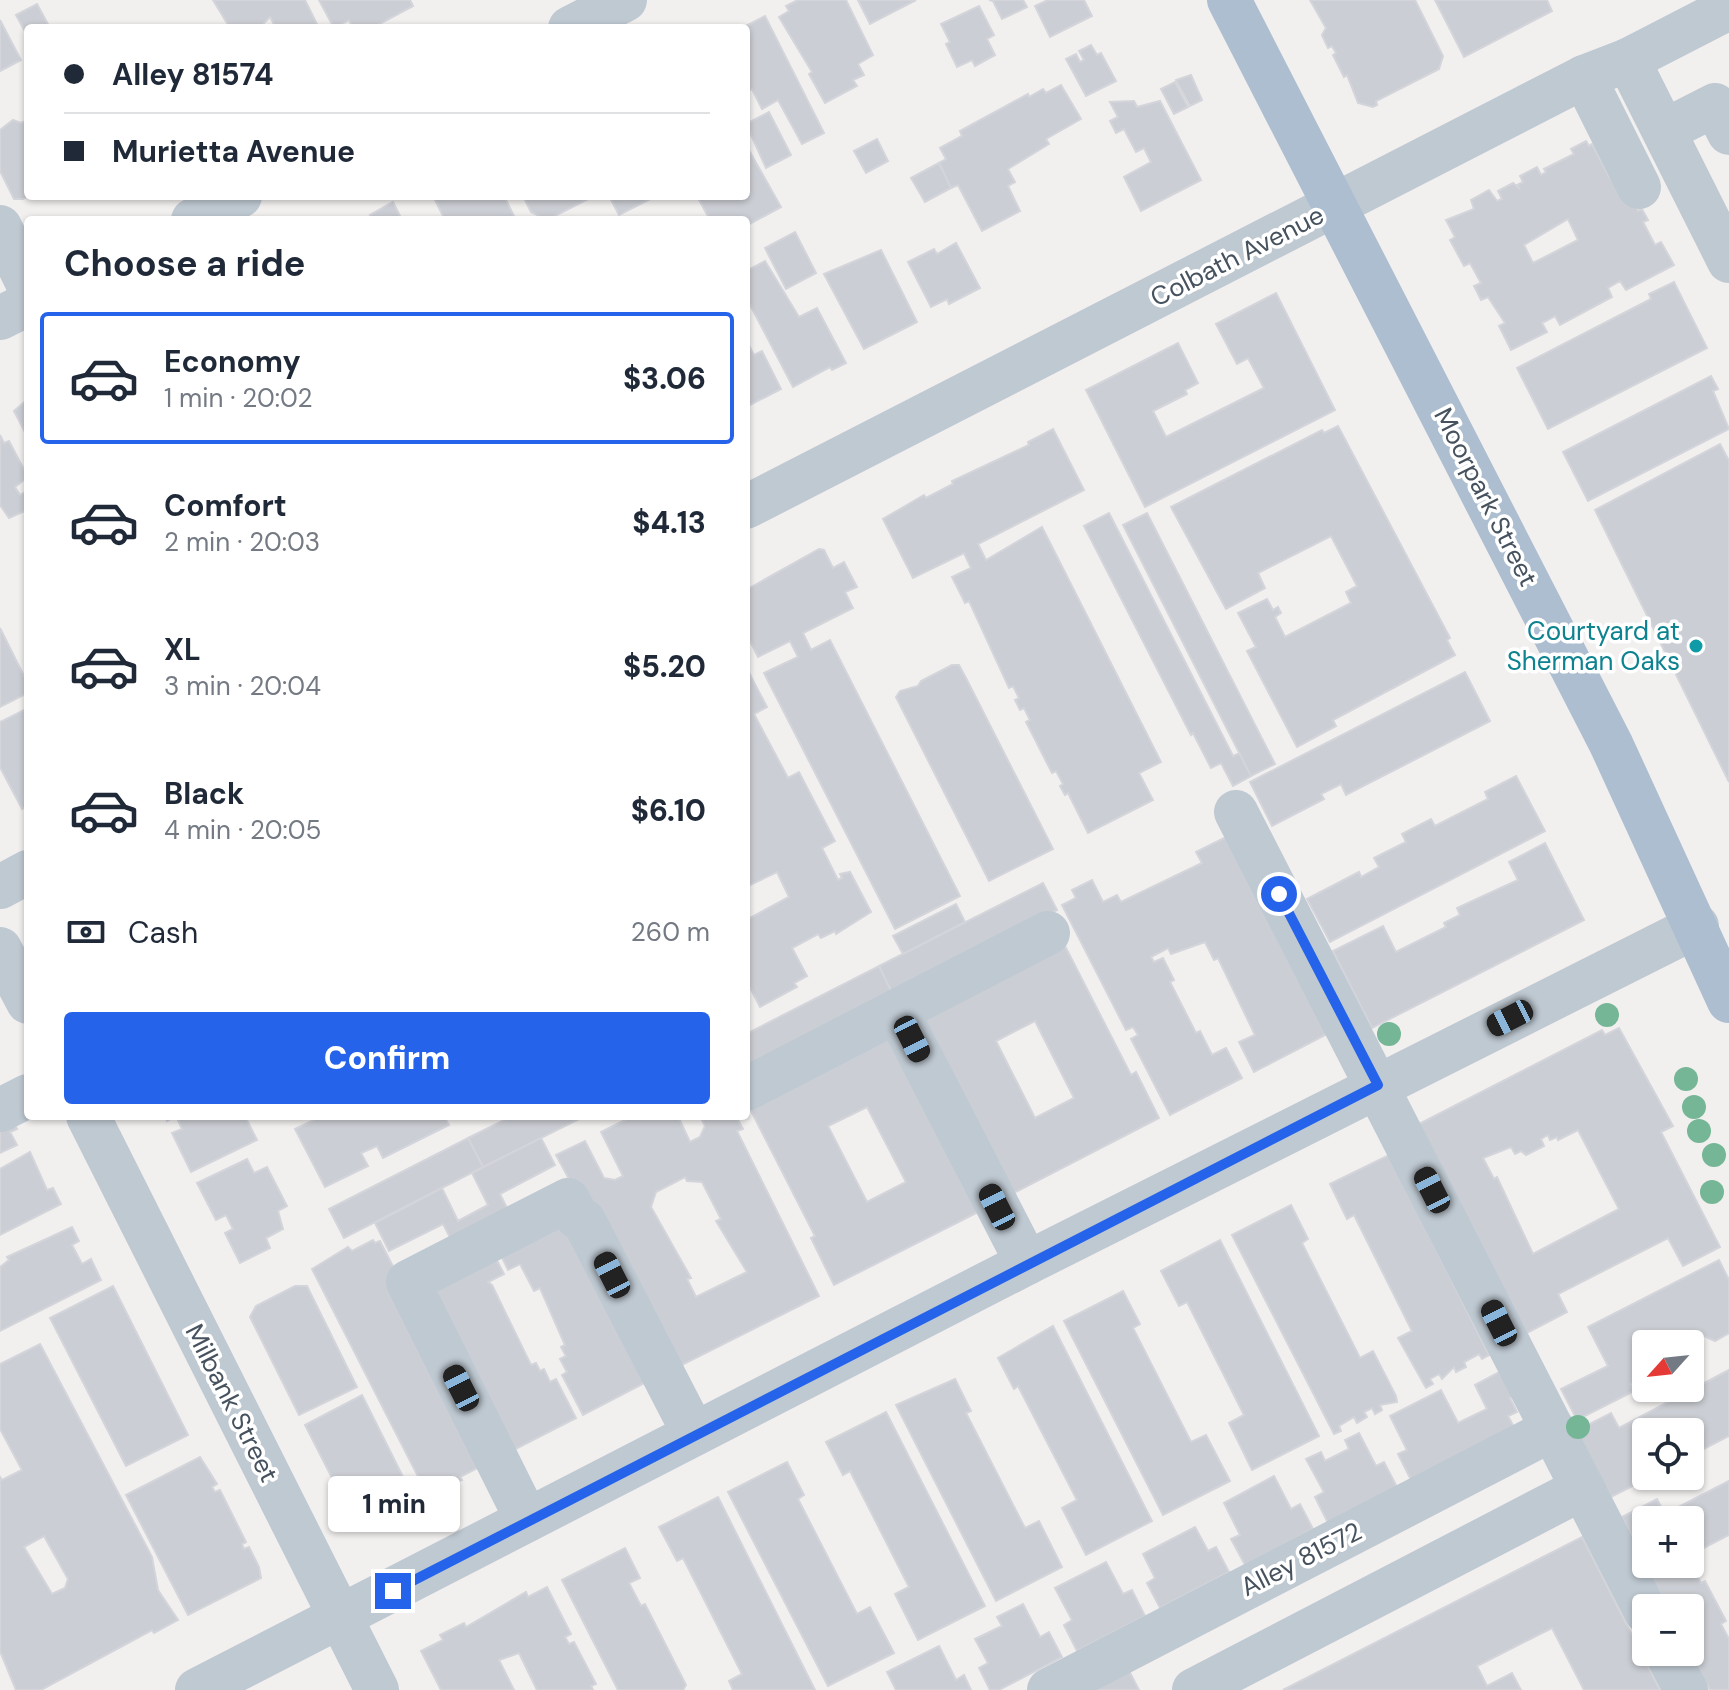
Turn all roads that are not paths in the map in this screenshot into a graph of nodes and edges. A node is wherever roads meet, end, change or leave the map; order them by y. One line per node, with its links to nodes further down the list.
1 (625, 0): 4 (street)
2 (1229, 0): 11 (main road, Moorpark Street)
3 (1729, 8): 5 (street, Colbath Avenue)
4 (578, 24)
5 (1628, 60): 6 (street, Colbath Avenue); 7 (street)
6 (1584, 77): 9 (street); 11 (street, Colbath Avenue)
7 (1664, 131): 8 (street); 14 (street)
8 (1729, 133)
9 (1639, 187)
10 (232, 200): 12 (street)
11 (1336, 205): 18 (street, Colbath Avenue); 22 (main road, Moorpark Street)
12 (201, 216)
13 (0, 227): 15 (street)
14 (1729, 261)
15 (24, 276)
16 (24, 306): 17 (street)
17 (0, 318)
18 (750, 505)
19 (1236, 812): 28 (street)
20 (24, 874): 21 (street)
21 (0, 887)
22 (1697, 926): 26 (main road, Moorpark Street); 28 (street)
23 (1048, 933): 27 (street)
24 (0, 949): 25 (street)
25 (24, 994)
26 (1729, 1001)
27 (897, 1011): 29 (street); 33 (street)
28 (1378, 1085): 33 (street); 34 (street)
29 (750, 1087)
30 (24, 1098): 31 (street)
31 (0, 1110)
32 (90, 1120): 39 (street, Milbank Street)
33 (1027, 1263): 35 (street)
34 (1553, 1429): 36 (street); 43 (street, Alley 81572)
35 (694, 1434): 37 (street); 37 (street)
36 (1583, 1488): 38 (street); 44 (street)
37 (527, 1520): 39 (street)
38 (1637, 1594)
39 (340, 1619): 41 (street); 42 (street, Milbank Street)
40 (1673, 1666): 45 (street)
41 (197, 1690)
42 (377, 1690)
43 (1049, 1690)
44 (1194, 1690)
45 (1686, 1690)

